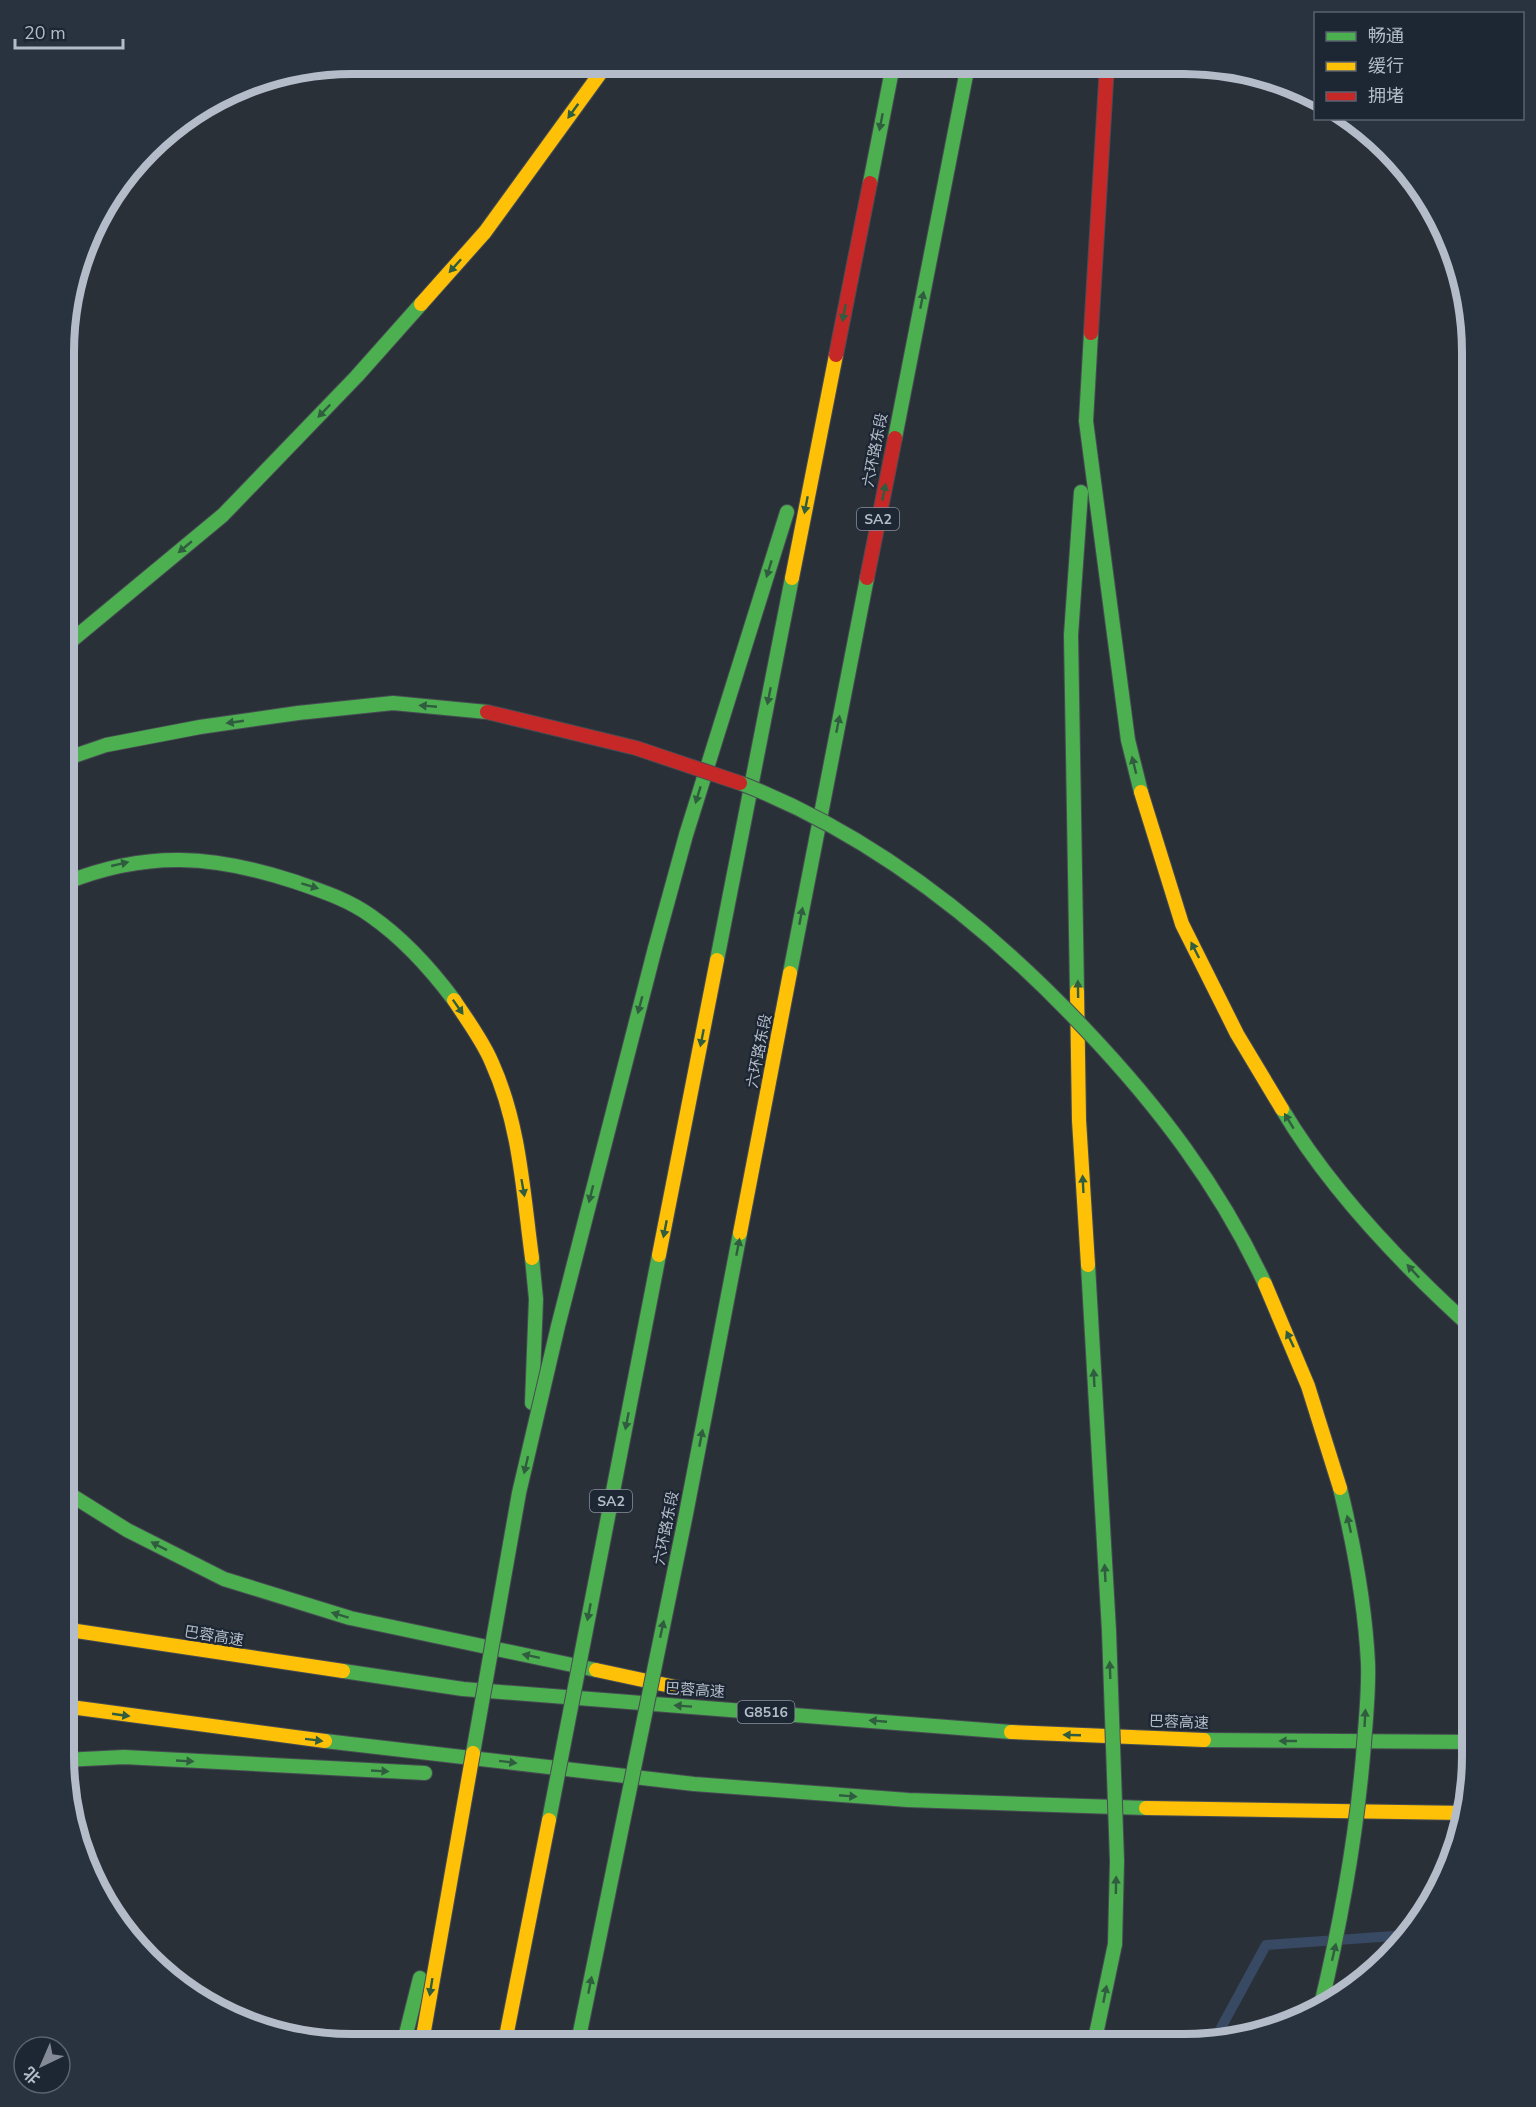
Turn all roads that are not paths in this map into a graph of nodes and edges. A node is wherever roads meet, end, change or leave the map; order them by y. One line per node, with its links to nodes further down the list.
1 (600, 74): 9 (highway, one-way to 9)
2 (891, 74): 5 (highway, SA2, one-way to 5)
3 (966, 74): 29 (highway, 六环路东段 / SA2, one-way to 3, bridge)
4 (1106, 74): 6 (highway)
5 (836, 353): 7 (highway); 28 (highway, SA2, one-way to 28, bridge)
6 (1086, 421): 12 (highway, one-way to 6); 30 (highway, one-way to 6, bridge)
7 (798, 476)
8 (791, 498): 13 (highway, one-way to 13, bridge)
9 (74, 639)
10 (74, 756): 25 (highway, one-way to 10, bridge)
11 (74, 878): 13 (highway, one-way to 13)
12 (1462, 1319)
13 (531, 1442): 24 (highway, one-way to 24, bridge)
14 (74, 1497): 17 (highway, one-way to 14)
15 (74, 1631): 17 (highway, 巴蓉高速 / G8516, one-way to 15)
16 (74, 1708): 22 (highway, one-way to 22)
17 (814, 1716): 18 (highway, 巴蓉高速 / G8516, one-way to 17)
18 (1462, 1742)
19 (74, 1760): 20 (highway, one-way to 20)
20 (479, 1776)
21 (514, 1778): 22 (highway)
22 (822, 1794): 23 (highway, one-way to 23)
23 (1456, 1813)
24 (456, 1843): 26 (highway, bridge); 27 (highway, one-way to 27, bridge)
25 (1323, 1997)
26 (406, 2034)
27 (423, 2034)
28 (507, 2034)
29 (580, 2034)
30 (1096, 2034)

